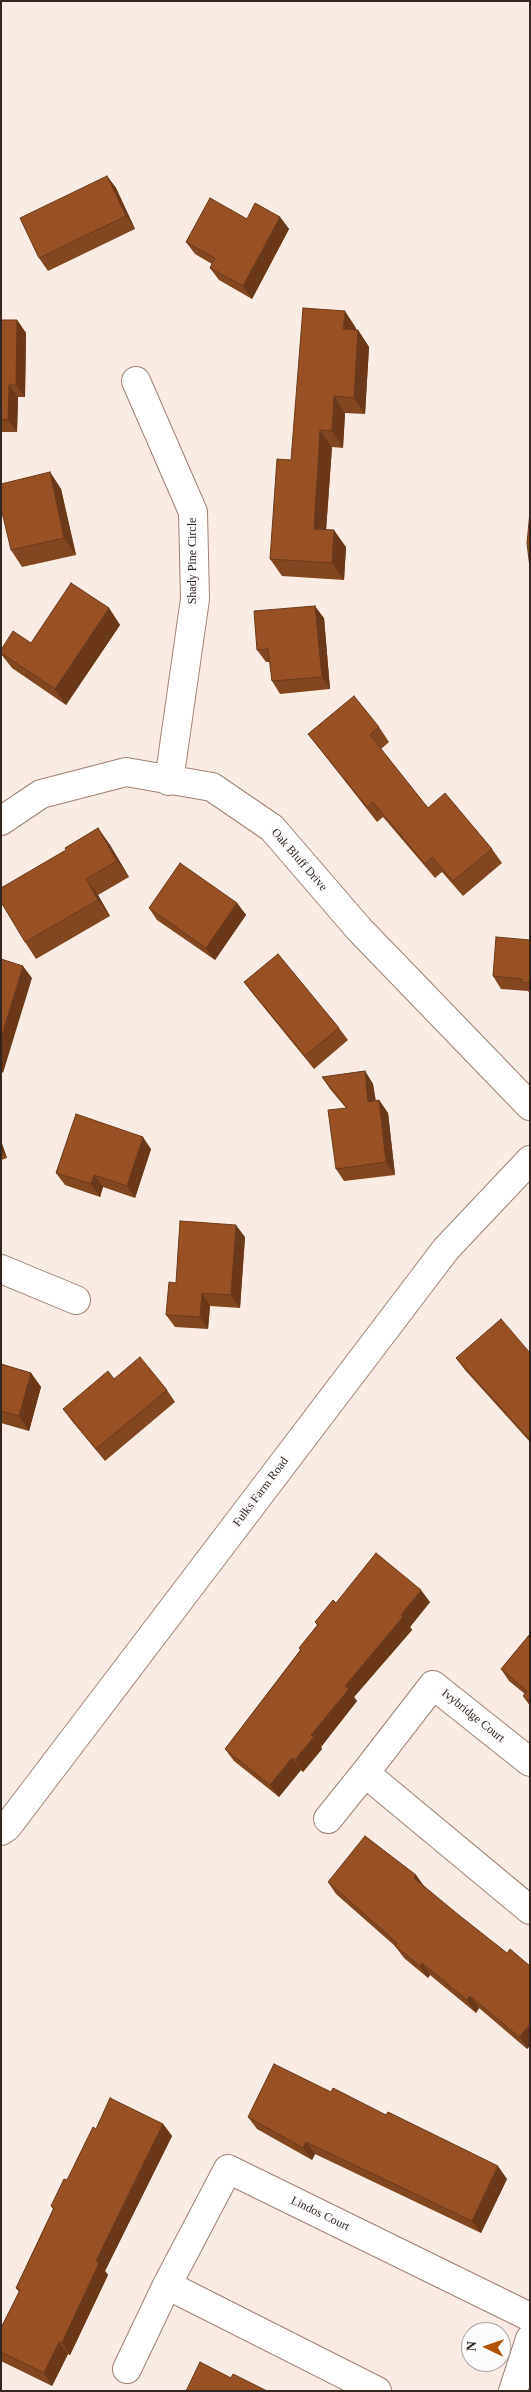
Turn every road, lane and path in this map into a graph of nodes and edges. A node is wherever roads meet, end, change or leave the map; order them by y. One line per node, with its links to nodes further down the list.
1 (136, 381): 2 (street, Shady Pine Circle)
2 (169, 781): 3 (street, Oak Bluff Drive); 4 (street, Oak Bluff Drive)
3 (1, 821)
4 (530, 1106)
5 (530, 1160): 11 (street, Fulks Farm Road)
6 (1, 1269): 7 (street)
7 (76, 1300)
8 (530, 1762): 9 (street, Ivybridge Court)
9 (365, 1773): 10 (street, Ivybridge Court); 12 (street)
10 (328, 1819)
11 (1, 1831)
12 (530, 1910)
13 (167, 2285): 14 (street, Lindos Court); 16 (street, Lindos Court); 17 (street)
14 (530, 2317)
15 (530, 2339): 18 (street)
16 (127, 2369)
17 (377, 2391)
18 (513, 2391)

